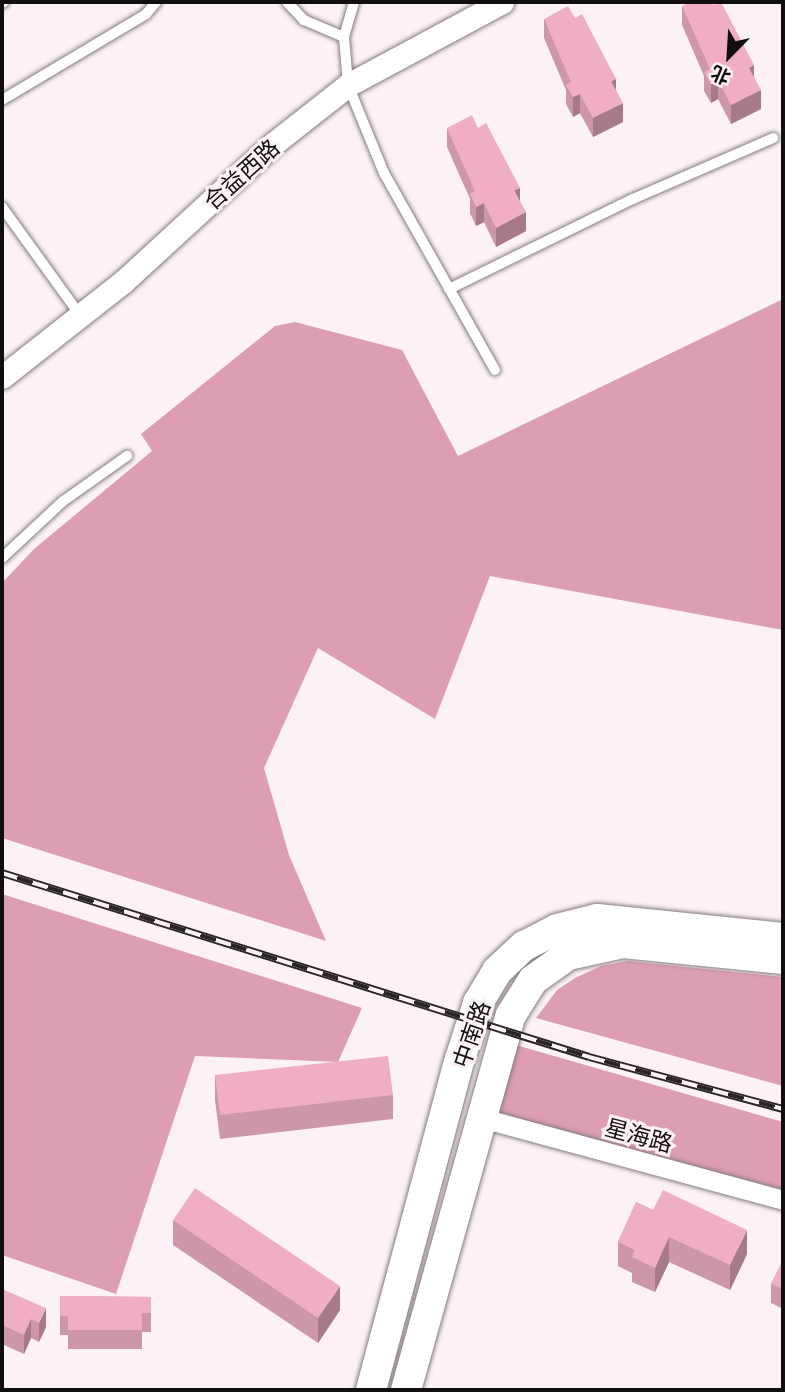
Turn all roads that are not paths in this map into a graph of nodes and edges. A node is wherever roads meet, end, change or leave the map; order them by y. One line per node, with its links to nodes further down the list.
1 (156, 2): 7 (lane)
2 (286, 2): 5 (lane)
3 (354, 2): 5 (lane)
4 (502, 2): 6 (street, 合益西路)
5 (344, 37): 6 (lane)
6 (348, 85): 10 (lane); 11 (street, 合益西路)
7 (2, 100)
8 (773, 138): 10 (lane)
9 (2, 207): 11 (lane)
10 (449, 289): 12 (lane)
11 (80, 315): 13 (street, 合益西路)
12 (495, 370)
13 (2, 377)
14 (127, 456): 15 (lane)
15 (2, 558)
16 (783, 937): 20 (main road, 中南路)
17 (783, 959): 18 (main road, 中南路)
18 (482, 1118): 19 (street, 星海路); 21 (main road, 中南路)
19 (783, 1200)
20 (371, 1390)
21 (406, 1390)

